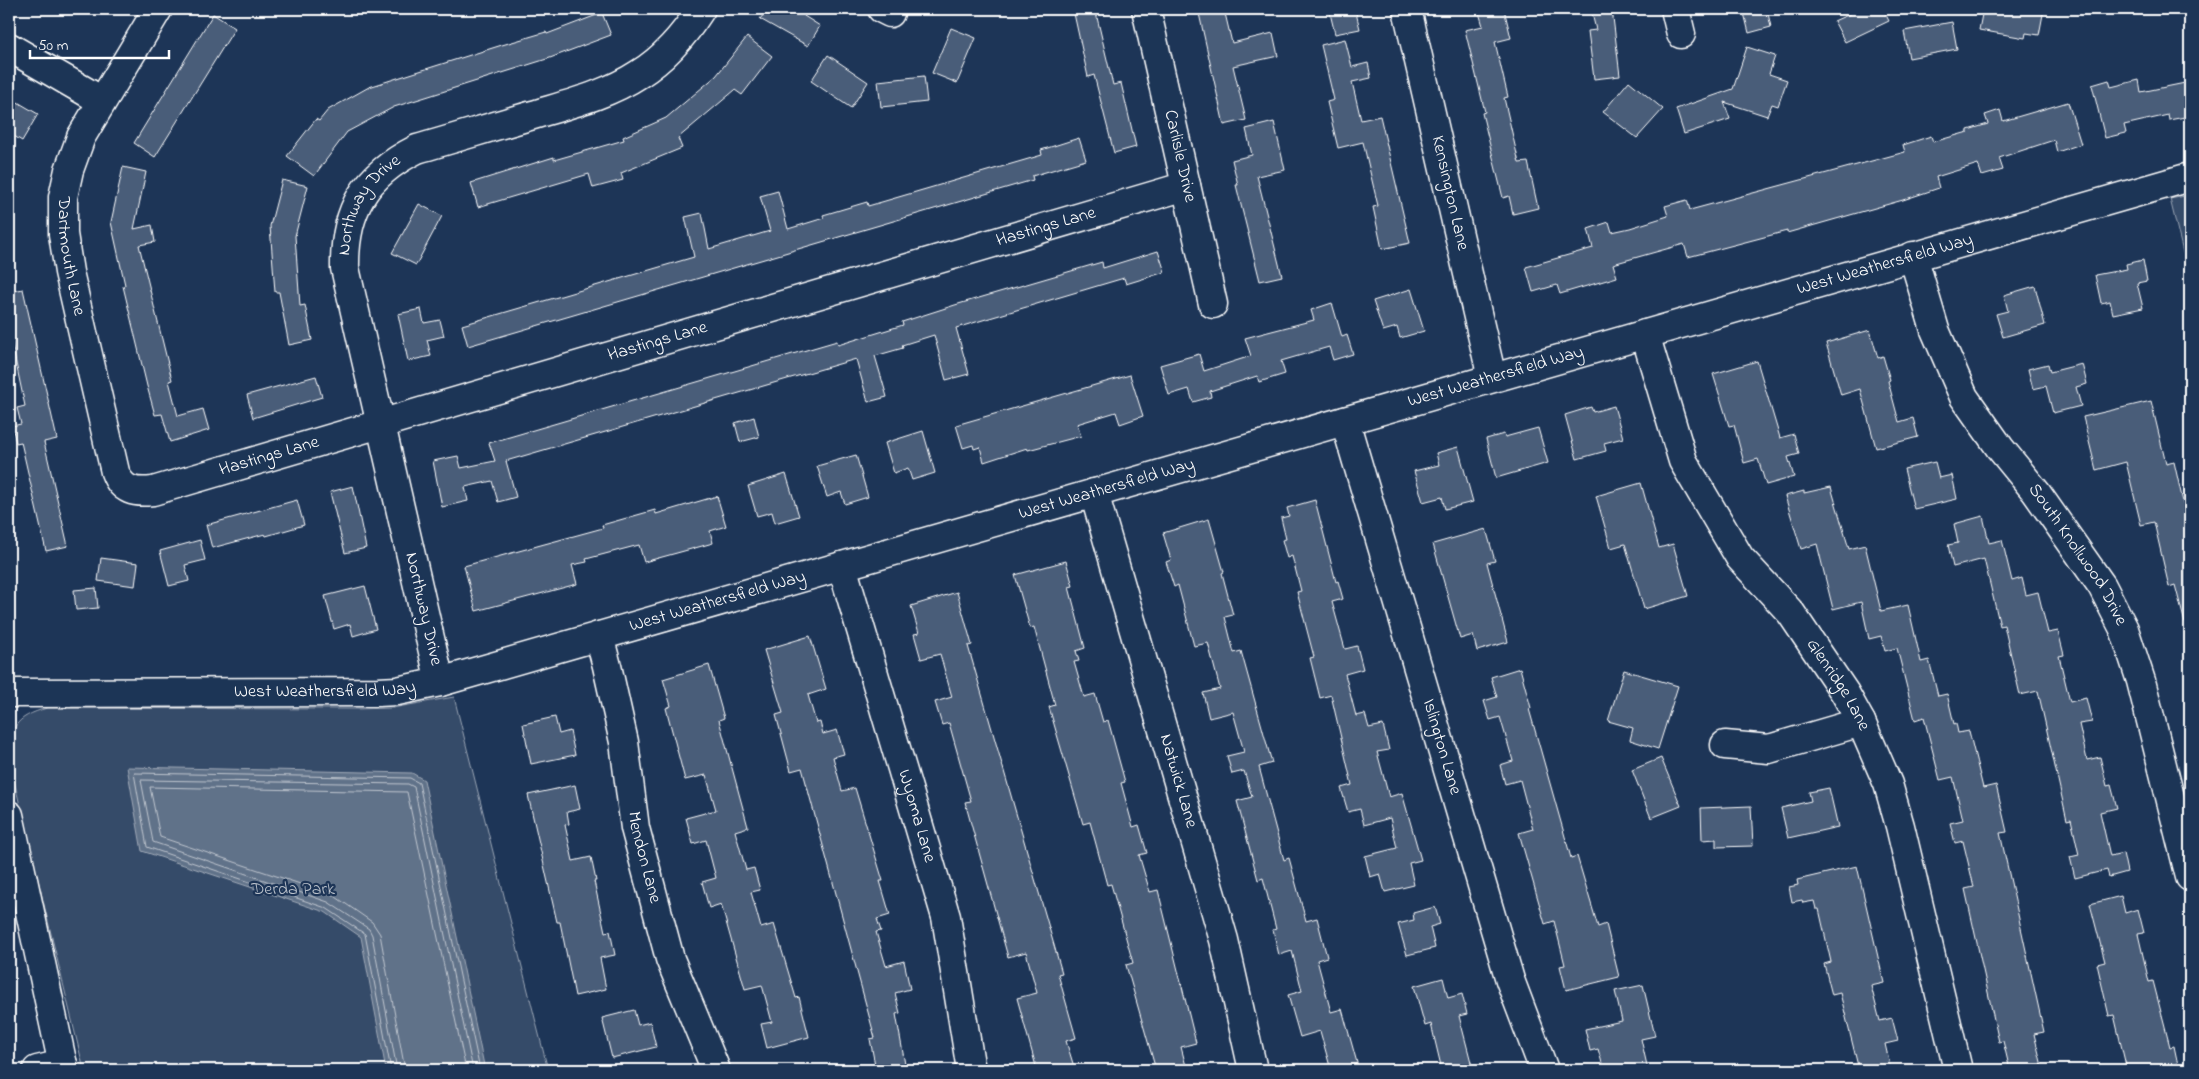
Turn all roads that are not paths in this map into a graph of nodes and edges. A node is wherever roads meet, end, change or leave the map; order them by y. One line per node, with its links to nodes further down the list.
1 (158, 9): 6 (street, Dartmouth Lane)
2 (701, 9): 14 (street, Northway Drive)
3 (1146, 9): 8 (street, Carlisle Drive)
4 (1407, 9): 12 (street, Kensington Lane)
5 (9, 47): 6 (street)
6 (102, 101): 15 (street, Dartmouth Lane)
7 (2190, 178): 9 (street, West Weathersfield Way)
8 (1186, 186): 10 (street, Carlisle Drive); 14 (street, Hastings Lane)
9 (1913, 256): 11 (street, West Weathersfield Way); 24 (street, South Knollwood Drive)
10 (1214, 304)
11 (1645, 334): 12 (street, West Weathersfield Way); 21 (street, Glenridge Lane)
12 (1492, 378): 13 (street, West Weathersfield Way)
13 (1345, 421): 16 (street, West Weathersfield Way); 30 (street, Islington Lane)
14 (382, 424): 15 (street, Hastings Lane); 19 (street, Northway Drive)
15 (128, 490)
16 (1094, 493): 17 (street, West Weathersfield Way); 29 (street, Natwick Lane)
17 (842, 566): 18 (street, West Weathersfield Way); 28 (street, Wyoma Lane)
18 (599, 636): 19 (street, West Weathersfield Way); 27 (street, Mendon Lane)
19 (440, 682): 20 (street, West Weathersfield Way)
20 (9, 693)
21 (1861, 722): 22 (street); 31 (street, Glenridge Lane)
22 (1725, 745)
23 (9, 815): 25 (street)
24 (2190, 877)
25 (64, 1067): 26 (street)
26 (36, 1070)
27 (716, 1070)
28 (971, 1070)
29 (1253, 1070)
30 (1544, 1070)
31 (1958, 1070)

